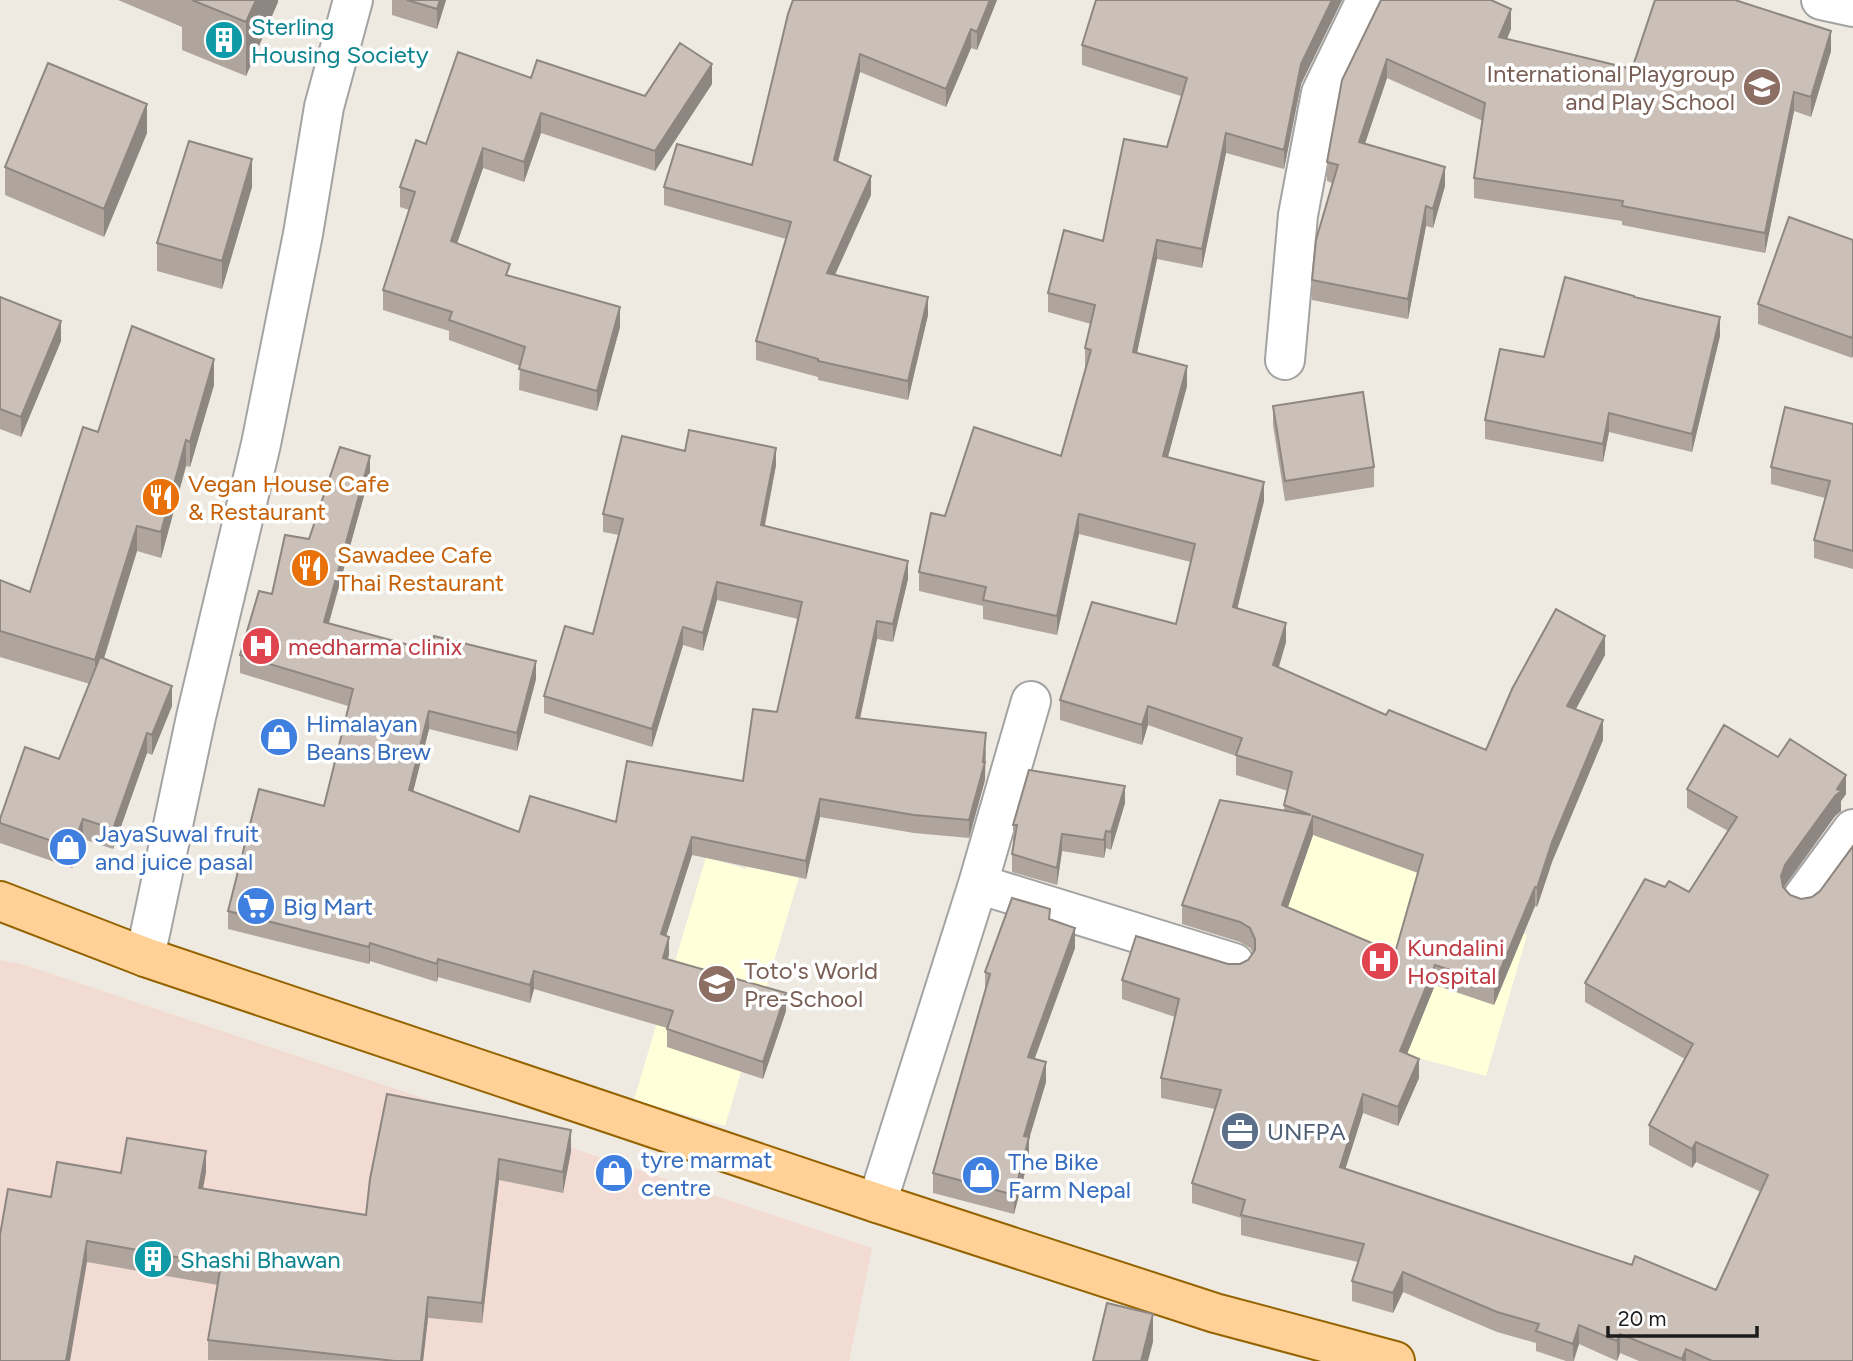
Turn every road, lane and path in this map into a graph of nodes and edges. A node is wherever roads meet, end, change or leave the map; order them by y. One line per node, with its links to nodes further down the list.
1 (353, 0): 11 (street)
2 (1366, 0): 5 (street)
3 (1821, 0): 4 (street)
4 (1853, 7)
5 (1284, 360)
6 (1031, 701): 8 (street)
7 (1853, 829): 9 (street)
8 (978, 884): 12 (street); 13 (street)
9 (1803, 897)
10 (0, 901): 11 (main road)
11 (145, 957): 13 (main road)
12 (1234, 963)
13 (877, 1203): 14 (main road)
14 (1395, 1361)

